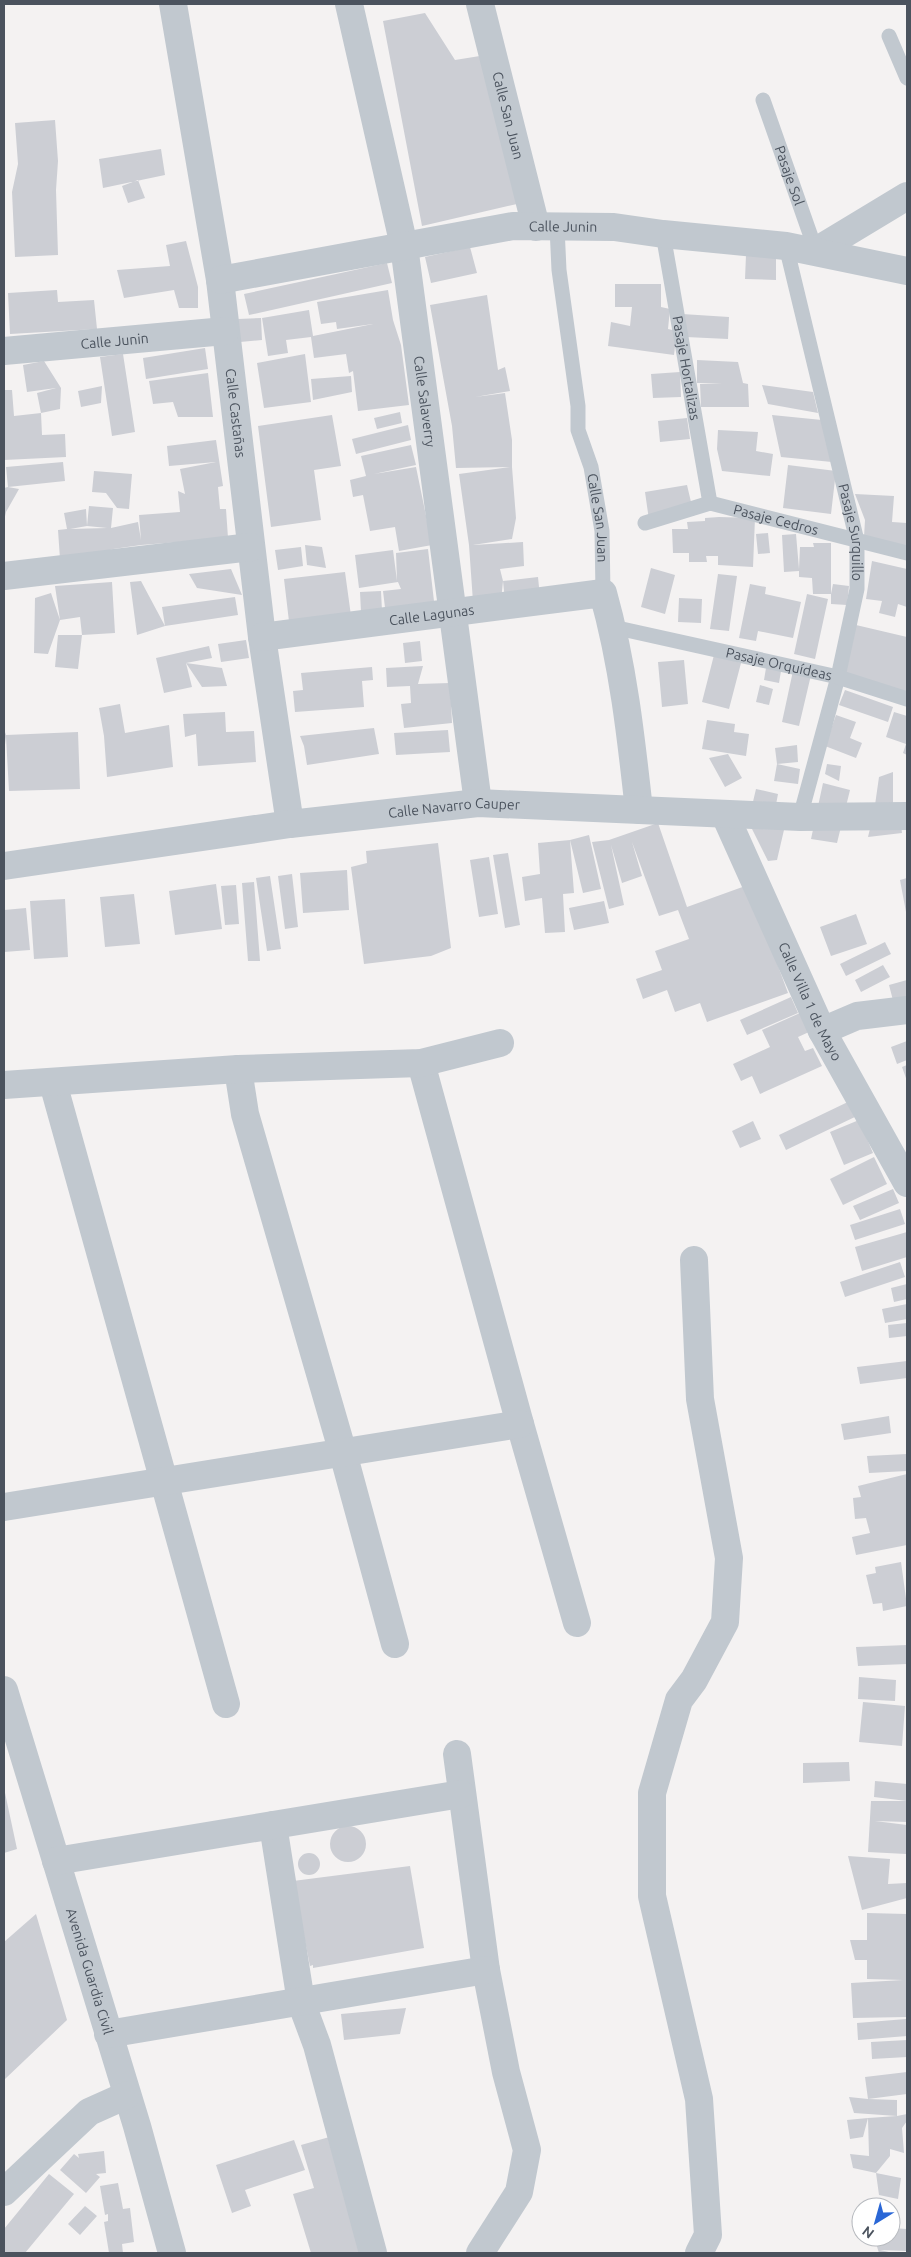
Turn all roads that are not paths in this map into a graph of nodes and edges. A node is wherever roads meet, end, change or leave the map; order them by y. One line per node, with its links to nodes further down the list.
1 (173, 4): 14 (street, Calle Castañas)
2 (349, 4): 10 (street, Calle Salaverry)
3 (480, 4): 8 (street, Calle San Juan)
4 (889, 36): 5 (lane)
5 (907, 78)
6 (763, 100): 12 (lane, Pasaje Sol)
7 (907, 196): 12 (street)
8 (547, 227): 9 (street, Calle Junin); 10 (street, Calle Junin); 23 (lane, Calle San Juan)
9 (663, 234): 11 (street, Calle Junin); 17 (lane, Pasaje Hortalizas)
10 (404, 246): 14 (street, Calle Junin); 24 (street, Calle Salaverry)
11 (786, 246): 12 (street, Calle Junin); 19 (lane, Pasaje Surquillo)
12 (816, 251): 13 (street, Calle Junin)
13 (907, 270)
14 (220, 280): 15 (street, Calle Castañas)
15 (225, 331): 16 (street, Calle Junin); 20 (street, Calle Castañas)
16 (4, 352)
17 (710, 503): 18 (lane); 19 (lane, Pasaje Cedros)
18 (645, 523)
19 (857, 541): 21 (lane, Pasaje Cedros); 27 (lane, Pasaje Surquillo)
20 (251, 547): 22 (street); 26 (street, Calle Castañas)
21 (907, 553)
22 (4, 576)
23 (603, 593): 24 (street, Calle Lagunas); 25 (street, Calle San Juan)
24 (452, 613): 26 (street, Calle Lagunas); 29 (street, Calle Salaverry)
25 (619, 628): 27 (lane, Pasaje Orquídeas); 30 (street, Calle San Juan)
26 (262, 637): 34 (street, Calle Castañas)
27 (838, 677): 28 (lane, Pasaje Orquídeas); 33 (lane, Pasaje Surquillo)
28 (907, 699)
29 (478, 803): 30 (street, Calle Navarro Cauper); 34 (street, Calle Navarro Cauper)
30 (639, 810): 31 (street, Calle Navarro Cauper)
31 (725, 815): 33 (street, Calle Navarro Cauper); 37 (street, Calle Villa 1 de Mayo)
32 (907, 816): 33 (street, Calle Navarro Cauper)
33 (800, 817)
34 (290, 824): 35 (street, Calle Navarro Cauper)
35 (4, 866)
36 (907, 1010): 37 (street)
37 (825, 1030): 43 (street, Calle Villa 1 de Mayo)
38 (500, 1043): 39 (street)
39 (421, 1063): 40 (street); 45 (street)
40 (238, 1069): 41 (street); 46 (street)
41 (52, 1083): 42 (street); 47 (street)
42 (4, 1085)
43 (907, 1183)
44 (694, 1260): 65 (street)
45 (520, 1424): 46 (street); 49 (street)
46 (343, 1453): 47 (street); 50 (street)
47 (164, 1481): 48 (street); 52 (street)
48 (4, 1507)
49 (577, 1623)
50 (395, 1644)
51 (4, 1690): 56 (street, Avenida Guardia Civil)
52 (226, 1704)
53 (457, 1754): 54 (street)
54 (461, 1794): 55 (street); 57 (street)
55 (273, 1825): 56 (street); 58 (street)
56 (56, 1861): 59 (street, Avenida Guardia Civil)
57 (486, 1970): 58 (street); 64 (street)
58 (301, 2002): 59 (street); 63 (street)
59 (108, 2034): 60 (street, Avenida Guardia Civil)
60 (127, 2095): 61 (street); 62 (street, Avenida Guardia Civil)
61 (4, 2192)
62 (172, 2253)
63 (373, 2253)
64 (480, 2253)
65 (699, 2253)

